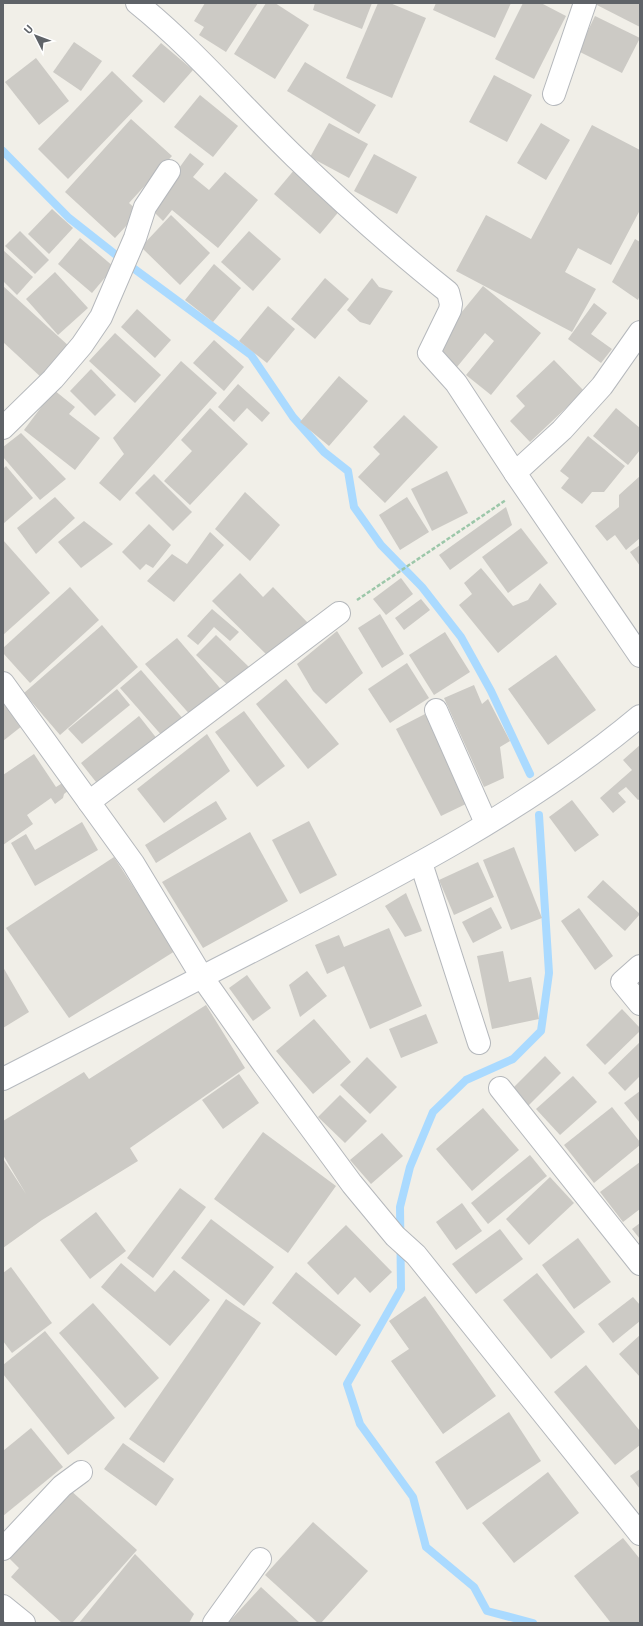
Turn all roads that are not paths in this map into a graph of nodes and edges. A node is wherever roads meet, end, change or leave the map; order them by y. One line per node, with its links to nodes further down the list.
1 (137, 3): 7 (street)
2 (584, 3): 3 (street)
3 (554, 94)
4 (169, 171): 6 (street)
5 (640, 332): 7 (street)
6 (3, 428)
7 (519, 481): 9 (street)
8 (339, 613): 13 (street)
9 (640, 656)
10 (3, 683): 13 (street)
11 (436, 710): 14 (street)
12 (640, 716): 14 (street)
13 (89, 802): 17 (street)
14 (486, 823): 15 (street)
15 (421, 863): 17 (street); 19 (street)
16 (640, 966): 18 (street)
17 (202, 977): 20 (street); 24 (street)
18 (640, 1004)
19 (479, 1043)
20 (3, 1079)
21 (500, 1088): 22 (street)
22 (640, 1264)
23 (81, 1472): 25 (street)
24 (640, 1534)
25 (3, 1549)
26 (260, 1559): 29 (street)
27 (3, 1606): 28 (street)
28 (24, 1623)
29 (214, 1623)

